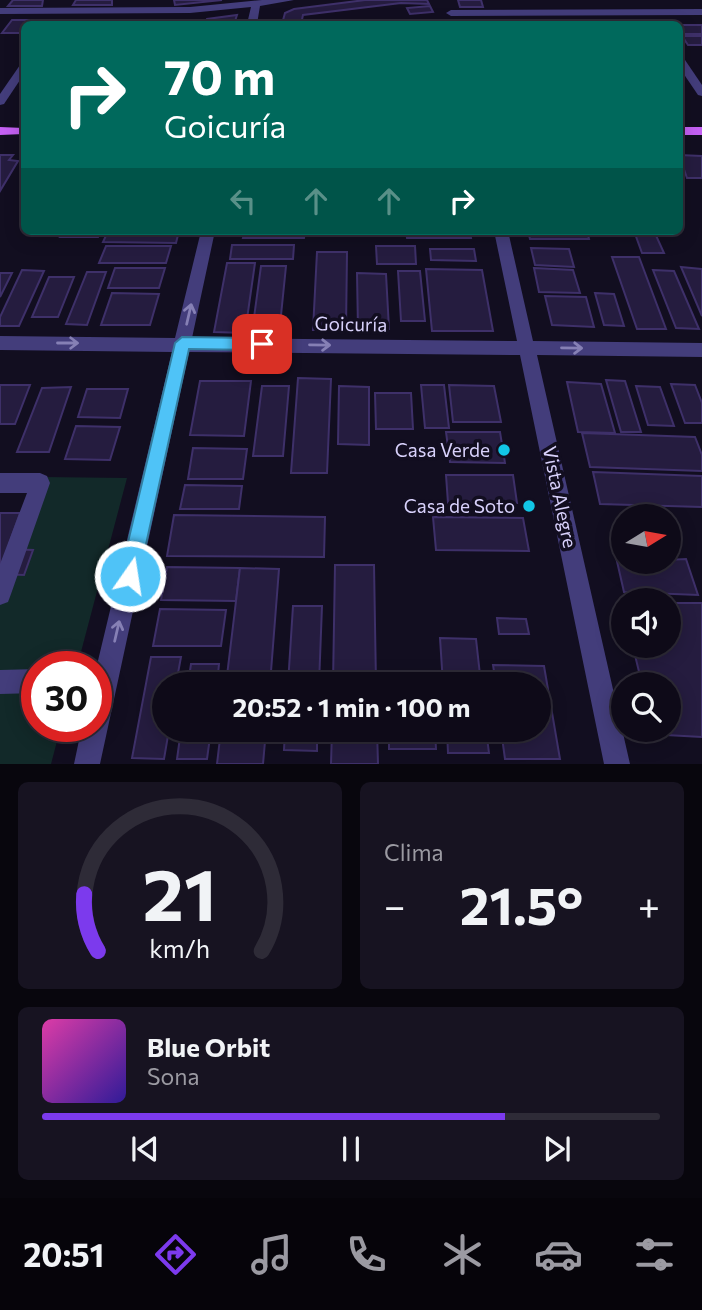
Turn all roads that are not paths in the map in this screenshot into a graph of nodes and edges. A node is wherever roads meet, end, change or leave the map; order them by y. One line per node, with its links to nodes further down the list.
1 (64, 0): 7 (street)
2 (289, 0): 5 (street)
3 (446, 0): 9 (street)
4 (639, 0): 10 (street)
5 (256, 4): 7 (street); 12 (street)
6 (0, 12): 7 (street)
7 (63, 12): 11 (street)
8 (702, 12): 10 (street)
9 (451, 13): 10 (street); 13 (street)
10 (648, 13): 14 (street)
11 (56, 21)
12 (253, 21)
13 (452, 21)
14 (654, 21)
15 (683, 66): 17 (street)
16 (21, 71): 18 (street)
17 (702, 93)
18 (0, 102)
19 (0, 131): 20 (main road)
20 (21, 131)
21 (683, 131): 22 (main road)
22 (702, 131)
23 (207, 235): 26 (street, one-way to 23)
24 (502, 235): 27 (street, Vista Alegre)
25 (0, 343): 26 (street, Goicuría, one-way to 26)
26 (182, 343): 27 (street, Goicuría, one-way to 27); 31 (street, one-way to 26)
27 (528, 348): 28 (street, Goicuría, one-way to 28); 36 (street, Vista Alegre)
28 (702, 350)
29 (0, 483): 30 (street)
30 (0, 594)
31 (108, 651)
32 (21, 681): 33 (street)
33 (0, 682)
34 (92, 742): 35 (street)
35 (87, 764)
36 (617, 764)

